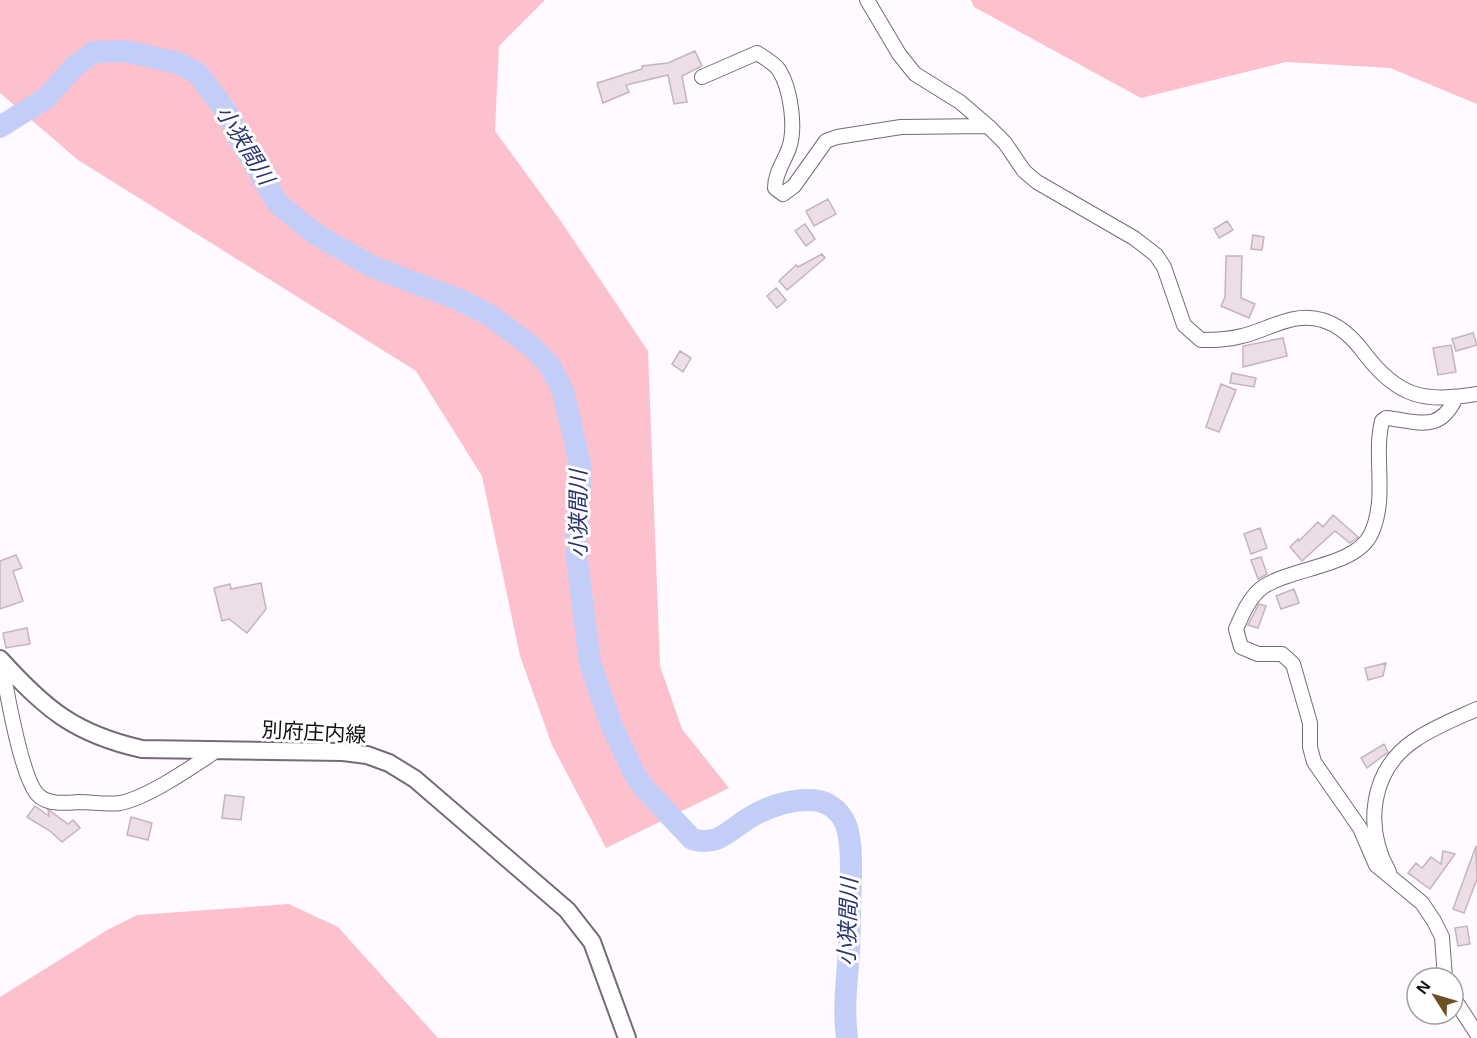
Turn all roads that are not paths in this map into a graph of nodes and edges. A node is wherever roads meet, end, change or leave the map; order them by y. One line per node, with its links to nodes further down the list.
1 (867, 0): 3 (street)
2 (702, 77): 3 (street)
3 (988, 126): 5 (street)
4 (1477, 394): 5 (street)
5 (1456, 398): 9 (street)
6 (1, 660): 8 (main road, 別府庄内線); 8 (street)
7 (1477, 709): 9 (street)
8 (216, 751): 13 (main road, 別府庄内線)
9 (1393, 879): 10 (street)
10 (1445, 966)
11 (1465, 1016): 12 (street)
12 (1477, 1034)
13 (627, 1038)

